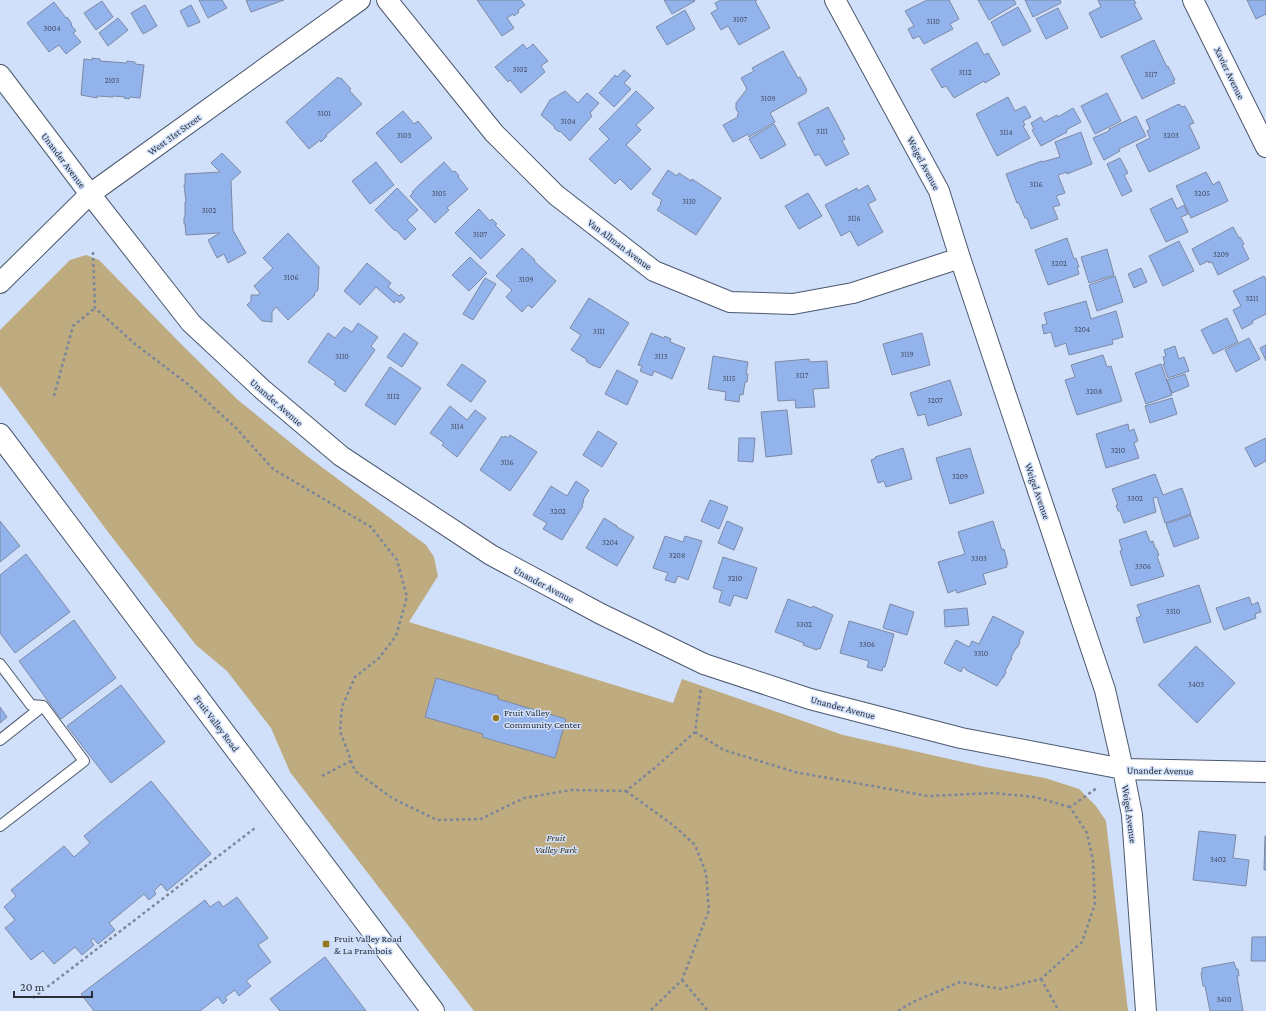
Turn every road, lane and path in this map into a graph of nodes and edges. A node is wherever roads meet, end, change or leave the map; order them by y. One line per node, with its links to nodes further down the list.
1 (360, 0): 7 (street, West 31st Street)
2 (388, 0): 9 (street, Van Allman Avenue)
3 (835, 0): 9 (street, Weigel Avenue)
4 (1193, 0): 6 (street, Xavier Avenue)
5 (0, 75): 7 (street, Unander Avenue)
6 (1266, 147)
7 (90, 194): 10 (street, West 31st Street); 15 (street, Unander Avenue)
8 (93, 252): 11 (path)
9 (960, 258): 20 (street, Weigel Avenue)
10 (0, 283)
11 (96, 308): 12 (path); 19 (path)
12 (54, 396)
13 (0, 435): 30 (main road, Fruit Valley Road)
14 (0, 664): 16 (lane)
15 (704, 664): 17 (path); 20 (street, Unander Avenue)
16 (43, 706): 18 (lane); 25 (lane)
17 (695, 732): 23 (path); 24 (path)
18 (0, 740)
19 (351, 761): 22 (path); 23 (path)
20 (1123, 769): 21 (street, Unander Avenue); 24 (path); 35 (street, Weigel Avenue)
21 (1266, 772)
22 (322, 776)
23 (626, 791): 27 (path)
24 (1070, 808): 28 (path)
25 (0, 826)
26 (255, 828): 29 (path)
27 (682, 980): 31 (path); 32 (path)
28 (1041, 980): 33 (path); 34 (path)
29 (33, 998)
30 (433, 1011)
31 (650, 1011)
32 (708, 1011)
33 (898, 1011)
34 (1059, 1011)
35 (1146, 1011)

